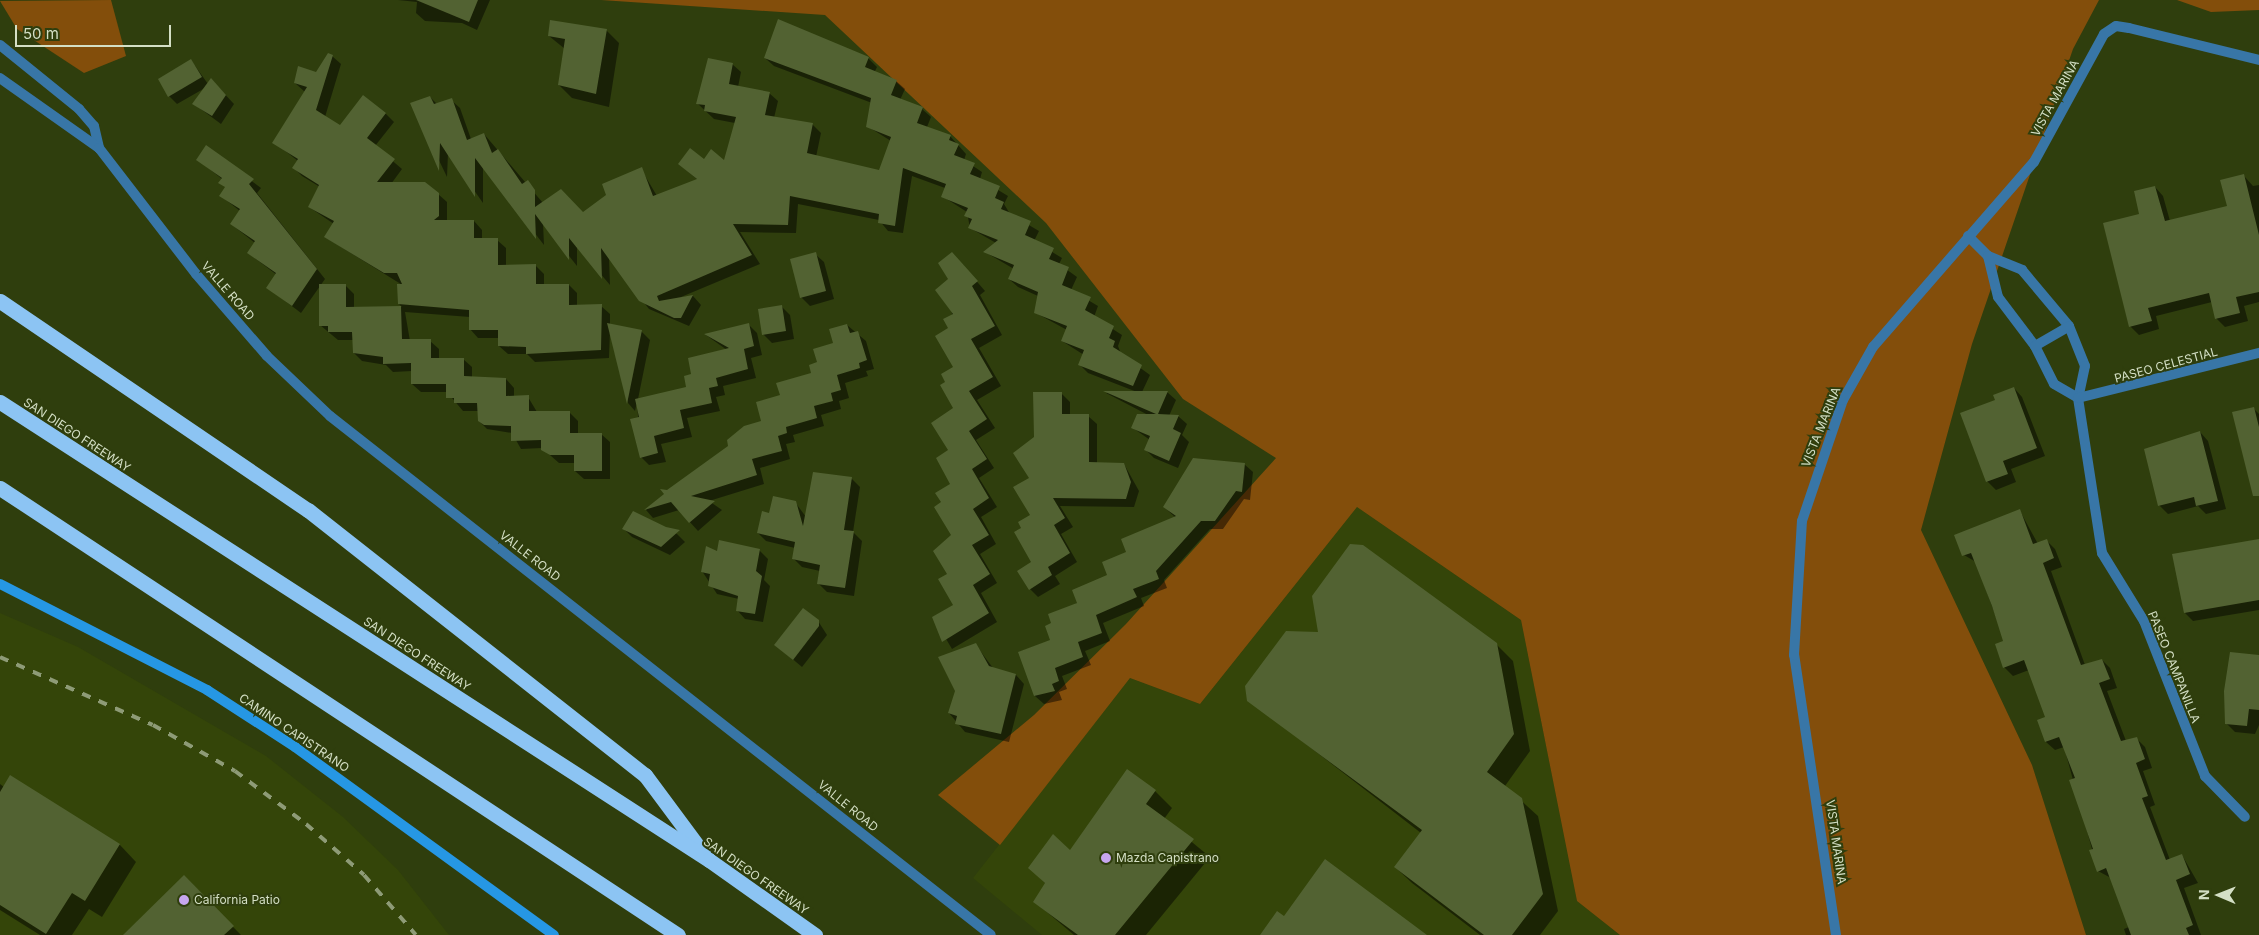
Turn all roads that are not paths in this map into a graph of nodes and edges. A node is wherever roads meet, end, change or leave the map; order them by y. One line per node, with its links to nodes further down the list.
1 (0, 45): 4 (street, VALLE ROAD)
2 (2259, 60): 5 (street, VISTA MARINA)
3 (0, 78): 4 (street, VALLE ROAD)
4 (99, 148): 20 (street, VALLE ROAD)
5 (1968, 236): 6 (street); 21 (street, VISTA MARINA)
6 (1988, 256): 8 (street, PASEO CAMPANILLA); 9 (street)
7 (0, 301): 16 (highway)
8 (2069, 326): 9 (street); 11 (street, PASEO CAMPANILLA)
9 (2035, 346): 11 (street)
10 (2259, 353): 11 (street, PASEO CELESTIAL)
11 (2078, 398): 15 (street, PASEO CAMPANILLA)
12 (0, 402): 16 (highway, SAN DIEGO FREEWAY)
13 (0, 488): 18 (highway)
14 (0, 584): 17 (main road, CAMINO CAPISTRANO)
15 (2245, 817)
16 (709, 860): 19 (highway, SAN DIEGO FREEWAY)
17 (554, 935)
18 (678, 935)
19 (815, 935)
20 (991, 935)
21 (1836, 935)

